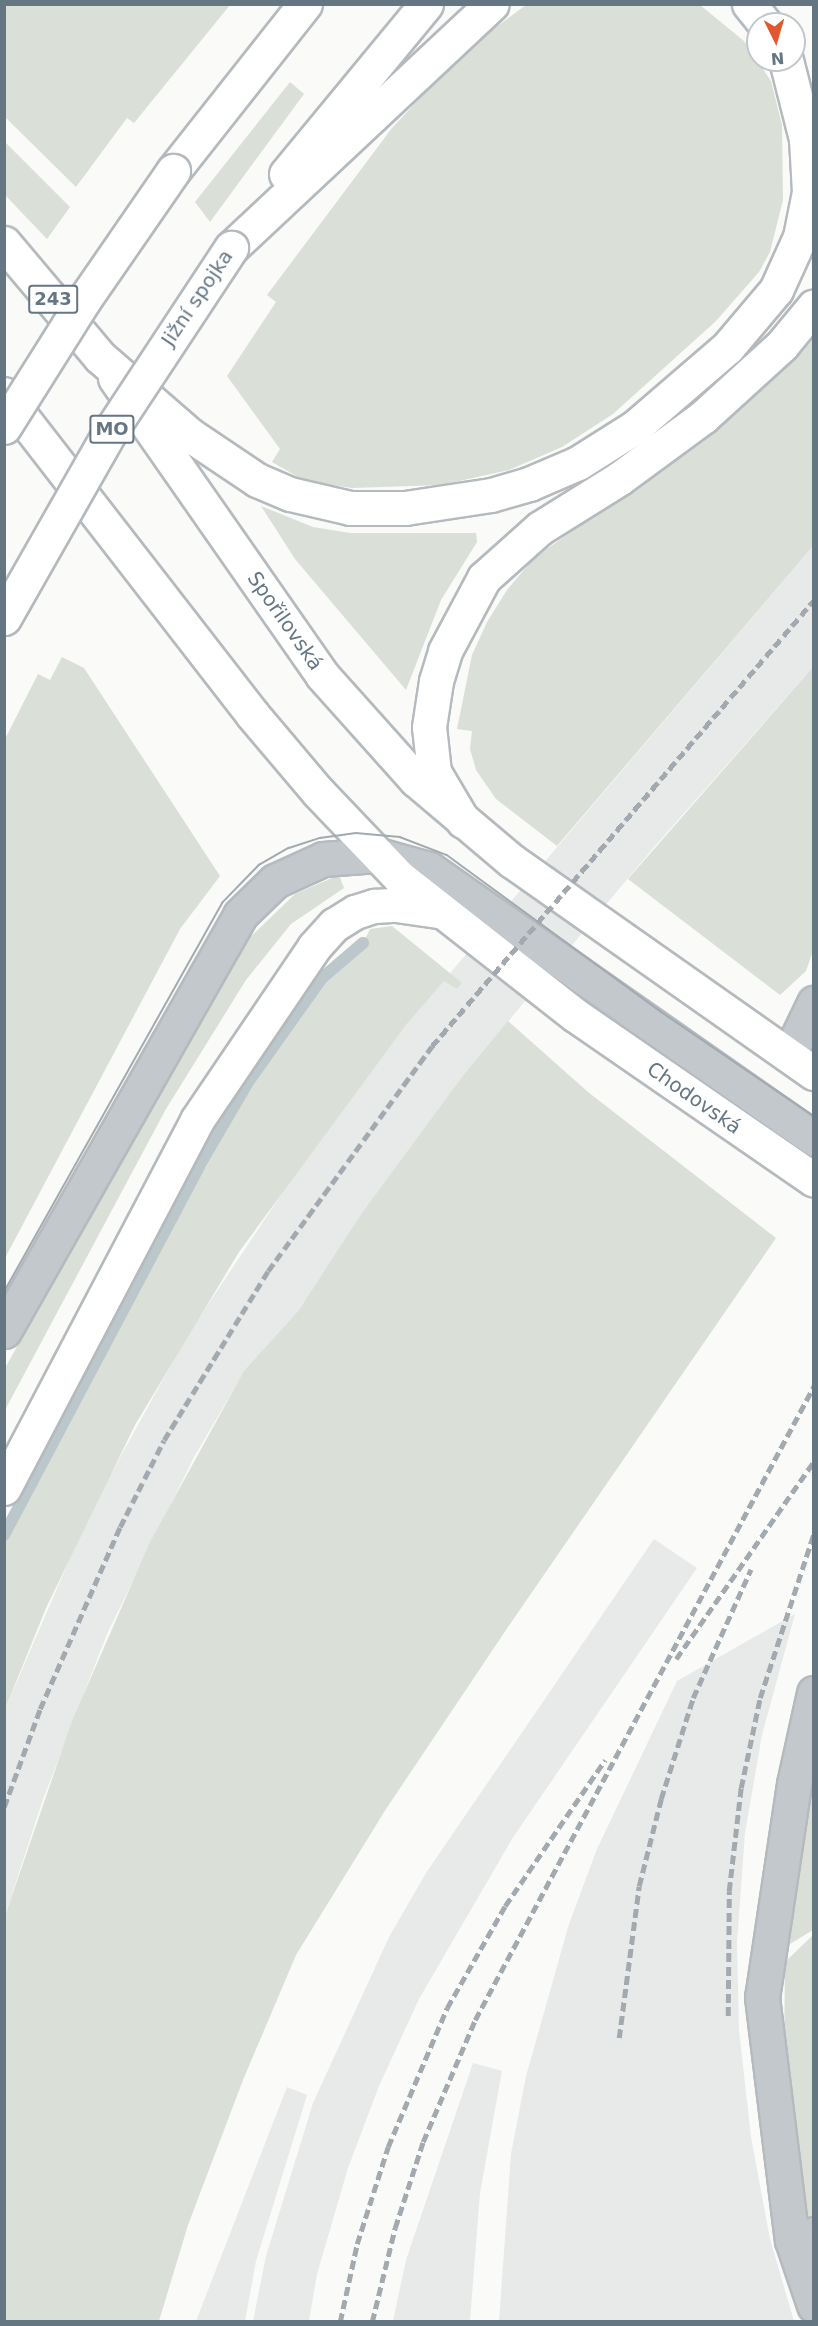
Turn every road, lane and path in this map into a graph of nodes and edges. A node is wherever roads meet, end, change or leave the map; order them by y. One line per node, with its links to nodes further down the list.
1 (305, 4): 9 (main road, bridge)
2 (426, 4): 6 (main road, Jižní spojka / MO)
3 (492, 4): 6 (main road)
4 (789, 72): 8 (main road)
5 (4, 243): 8 (main road, Spořilovská / 243)
6 (231, 248): 11 (main road, Jižní spojka / MO, bridge)
7 (813, 306): 12 (main road)
8 (100, 357): 12 (main road, Spořilovská)
9 (10, 403): 10 (main road, bridge); 13 (main road)
10 (4, 428)
11 (4, 618)
12 (463, 821): 16 (main road, Spořilovská)
13 (378, 855): 14 (main road); 17 (lane); 19 (lane)
14 (438, 911): 18 (main road, Chodovská); 20 (main road)
15 (813, 1003): 16 (lane)
16 (801, 1064)
17 (801, 1130)
18 (813, 1180)
19 (4, 1331)
20 (4, 1488)
21 (813, 1694): 22 (lane)
22 (802, 2237): 23 (lane)
23 (813, 2305)

